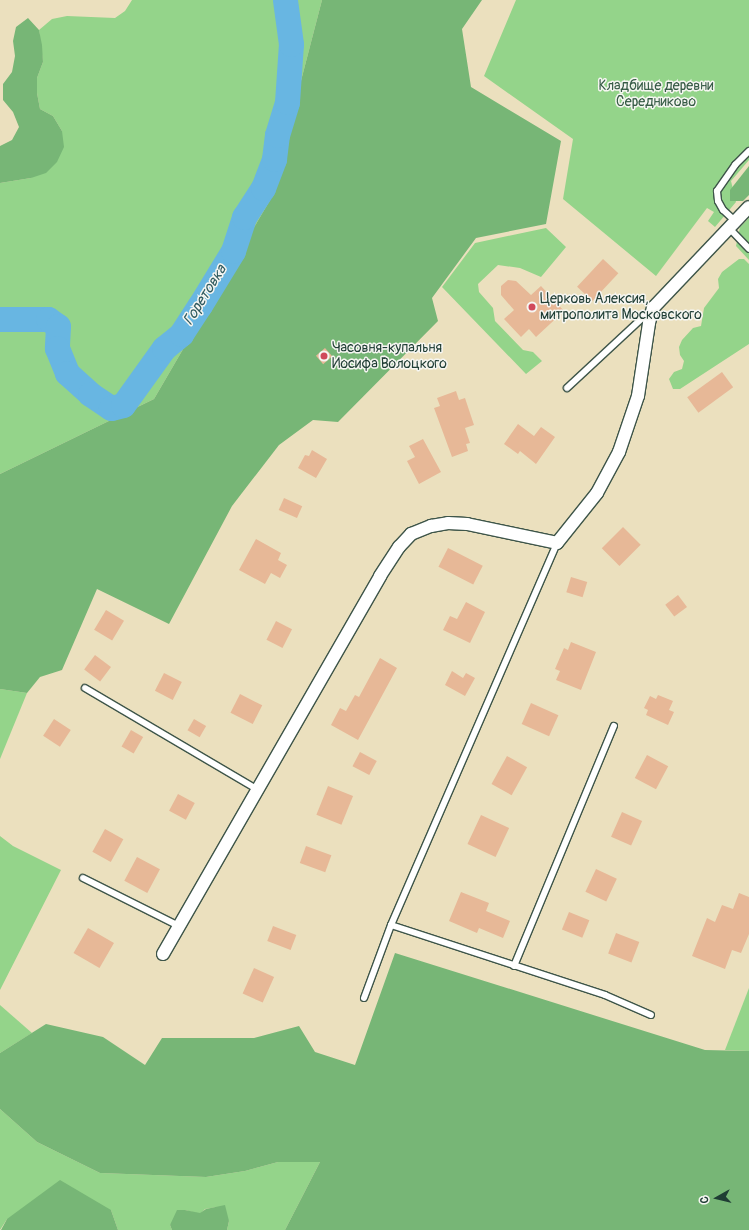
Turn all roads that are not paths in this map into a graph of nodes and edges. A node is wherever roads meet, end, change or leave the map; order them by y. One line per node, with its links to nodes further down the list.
1 (749, 151): 3 (lane)
2 (749, 207): 3 (street)
3 (732, 225): 4 (lane); 5 (street)
4 (749, 249)
5 (653, 308): 6 (lane); 7 (street)
6 (567, 388)
7 (557, 543): 10 (street); 12 (lane)
8 (85, 688): 10 (lane)
9 (614, 726): 15 (lane)
10 (258, 790): 13 (street)
11 (83, 878): 13 (lane)
12 (391, 925): 15 (lane); 16 (lane)
13 (179, 926): 14 (street)
14 (163, 954)
15 (514, 966): 17 (lane)
16 (364, 998)
17 (651, 1015)

